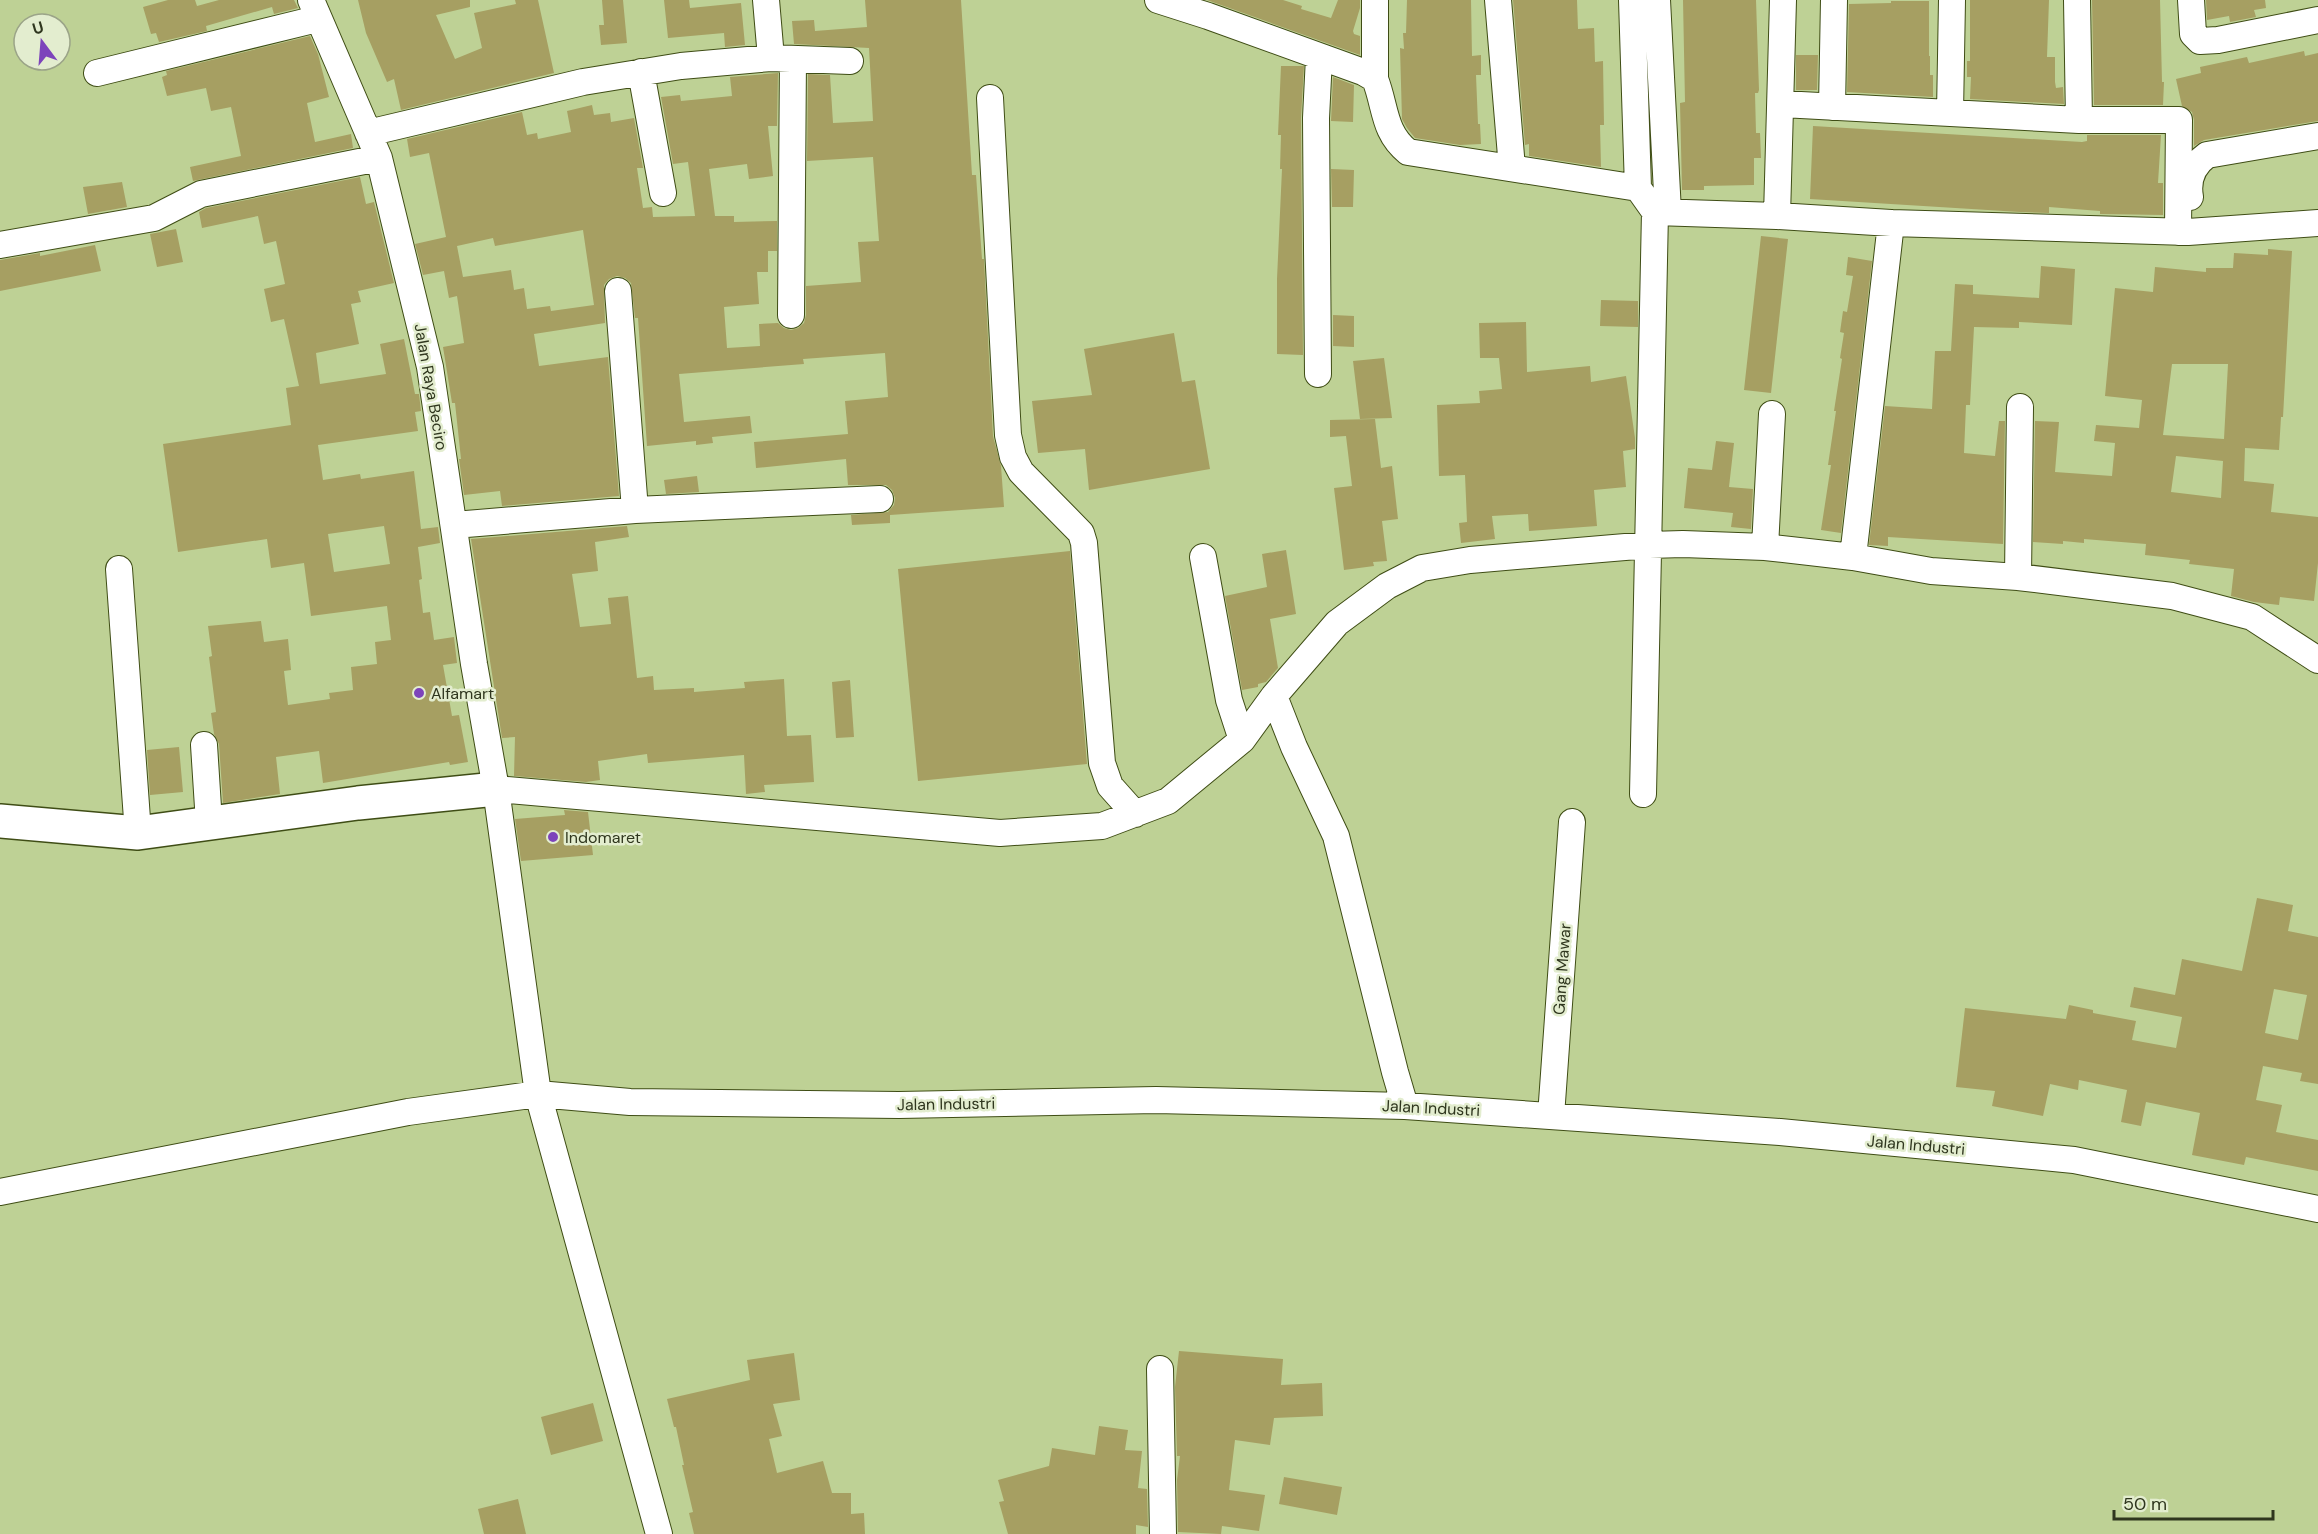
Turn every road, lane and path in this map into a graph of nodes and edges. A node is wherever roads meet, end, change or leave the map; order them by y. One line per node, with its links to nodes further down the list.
1 (766, 0): 16 (street)
2 (1158, 0): 12 (street)
3 (1375, 0): 20 (street)
4 (1498, 0): 29 (street)
5 (1632, 0): 30 (street)
6 (1658, 0): 32 (street)
7 (1783, 0): 22 (street)
8 (1834, 0): 23 (street)
9 (1952, 0): 24 (street)
10 (2077, 0): 25 (street)
11 (2191, 0): 14 (street)
12 (1212, 8): 15 (street)
13 (314, 10): 19 (street); 26 (street, Jalan Raya Beciro)
14 (2318, 20)
15 (1319, 57): 20 (street); 40 (street)
16 (782, 58): 17 (street); 18 (street); 39 (street)
17 (850, 61)
18 (641, 72): 26 (street); 31 (street)
19 (97, 73)
20 (1375, 79): 29 (street)
21 (990, 98): 58 (street)
22 (1782, 104): 23 (street); 33 (street)
23 (1832, 107): 24 (street)
24 (1950, 114): 25 (street)
25 (2079, 120): 36 (street)
26 (368, 133): 28 (street, Jalan Raya Beciro)
27 (2318, 136): 36 (street)
28 (380, 158): 37 (street); 45 (street, Jalan Raya Beciro)
29 (1512, 168): 30 (street)
30 (1638, 188): 32 (street)
31 (663, 193)
32 (1662, 212): 33 (street); 46 (street)
33 (1777, 216): 34 (street)
34 (1891, 223): 36 (street); 49 (street)
35 (2318, 224): 36 (street)
36 (2186, 232)
37 (0, 245)
38 (618, 291): 44 (street)
39 (791, 315)
40 (1318, 374)
41 (2020, 407): 51 (street)
42 (1772, 414): 47 (street)
43 (880, 499): 44 (street)
44 (635, 510): 45 (street)
45 (454, 525): 56 (street, Jalan Raya Beciro)
46 (1649, 545): 47 (street); 53 (street); 57 (street)
47 (1765, 547): 49 (street)
48 (1203, 557): 54 (street)
49 (1853, 557): 51 (street)
50 (119, 569): 62 (street)
51 (2018, 577): 52 (street)
52 (2318, 660)
53 (1274, 696): 54 (street); 64 (street)
54 (1242, 740): 58 (street)
55 (204, 745): 61 (street)
56 (496, 789): 58 (street); 61 (main road); 63 (street, Jalan Raya Beciro)
57 (1643, 794)
58 (1135, 814)
59 (0, 821): 62 (main road)
60 (1572, 822): 65 (street, Gang Mawar)
61 (209, 823): 62 (main road)
62 (138, 833)
63 (538, 1094): 64 (street, Jalan Industri); 66 (street, Jalan Industri); 69 (street, Jalan Raya Beciro)
64 (1405, 1106): 65 (street, Jalan Industri)
65 (1551, 1116): 67 (street, Jalan Industri)
66 (0, 1192)
67 (2318, 1209)
68 (1160, 1369): 70 (street)
69 (659, 1534)
70 (1163, 1534)

